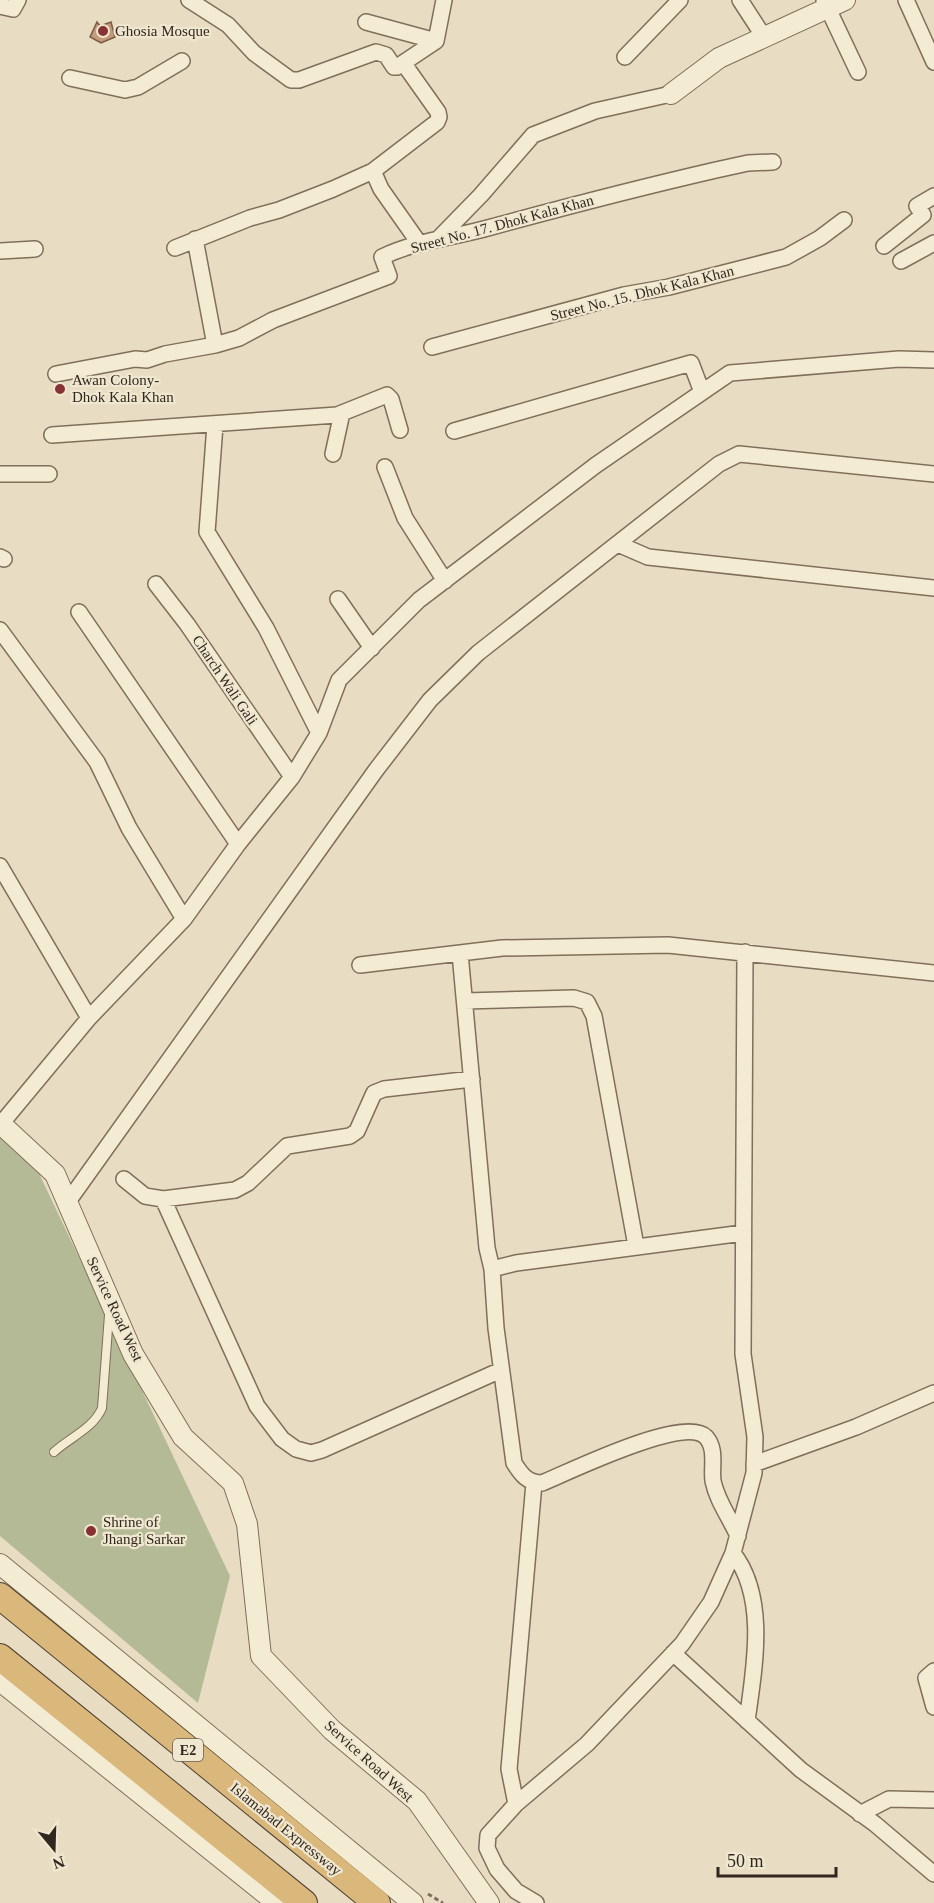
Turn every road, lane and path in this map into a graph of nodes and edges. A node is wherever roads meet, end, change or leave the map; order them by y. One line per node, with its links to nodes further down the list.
1 (18, 0): 8 (street)
2 (189, 0): 15 (street)
3 (444, 0): 11 (street)
4 (680, 0): 12 (street)
5 (740, 0): 10 (street)
6 (906, 0): 14 (street)
7 (833, 2): 10 (street); 16 (street)
8 (0, 6)
9 (366, 22): 11 (street)
10 (764, 37): 18 (street)
11 (436, 41): 15 (street)
12 (625, 57)
13 (183, 61): 17 (street)
14 (934, 62)
15 (404, 64): 20 (street)
16 (858, 72)
17 (70, 78)
18 (671, 94): 23 (street)
19 (773, 162): 23 (street, Street No. 17. Dhok Kala Khan)
20 (373, 171): 24 (street); 25 (street)
21 (934, 196): 27 (street)
22 (844, 220): 33 (street, Street No. 15. Dhok Kala Khan)
23 (439, 238): 25 (street, Street No. 17. Dhok Kala Khan)
24 (195, 239): 28 (street); 32 (street)
25 (419, 243): 32 (street, Street No. 17. Dhok Kala Khan)
26 (934, 243): 31 (street)
27 (884, 246)
28 (176, 248)
29 (35, 249): 30 (street)
30 (0, 251)
31 (902, 261)
32 (215, 345): 35 (street, Street No. 17. Dhok Kala Khan)
33 (432, 347)
34 (934, 360): 36 (street)
35 (56, 374)
36 (702, 392): 40 (street); 48 (street)
37 (342, 413): 38 (street); 39 (street); 42 (street)
38 (215, 425): 41 (street); 55 (street)
39 (400, 430)
40 (454, 431)
41 (52, 435)
42 (333, 454)
43 (385, 467): 48 (street)
44 (0, 474): 45 (street)
45 (49, 474)
46 (934, 474): 47 (street)
47 (618, 544): 50 (street); 70 (street)
48 (445, 581): 54 (street)
49 (156, 584): 56 (street, Charch Wali Gali)
50 (934, 588)
51 (338, 599): 54 (street)
52 (79, 612): 57 (street)
53 (0, 630): 59 (street)
54 (372, 648): 55 (street)
55 (319, 733): 56 (street)
56 (292, 777): 57 (street)
57 (238, 844): 59 (street)
58 (0, 866): 65 (street)
59 (184, 919): 65 (street)
60 (746, 952): 61 (street); 63 (street); 71 (street)
61 (460, 953): 62 (street); 64 (street)
62 (360, 965)
63 (934, 973)
64 (465, 1001): 66 (street); 72 (street)
65 (89, 1018): 67 (street)
66 (472, 1079): 69 (street); 73 (street)
67 (1, 1123): 70 (street, Service Road West)
68 (124, 1179): 69 (street)
69 (164, 1199): 75 (street)
70 (67, 1203): 74 (street, Service Road West)
71 (743, 1233): 72 (street); 78 (street)
72 (636, 1246): 73 (street)
73 (492, 1269): 75 (street)
74 (108, 1299): 77 (lane); 99 (street, Service Road West)
75 (501, 1370): 79 (street)
76 (934, 1393): 78 (street)
77 (54, 1452)
78 (754, 1464): 80 (street)
79 (534, 1483): 80 (street); 91 (street)
80 (738, 1536): 81 (street)
81 (733, 1553): 84 (street); 89 (street)
82 (0, 1564): 94 (street)
83 (0, 1596): 97 (highway, Islamabad Expressway / E2)
84 (673, 1653): 89 (street); 91 (street)
85 (0, 1657): 96 (highway)
86 (934, 1671): 88 (street)
87 (0, 1681): 95 (street)
88 (934, 1707)
89 (747, 1721): 92 (street)
90 (934, 1800): 92 (street)
91 (516, 1804): 100 (street)
92 (860, 1814): 93 (street)
93 (934, 1874)
94 (418, 1901): 98 (path)
95 (277, 1903)
96 (304, 1903)
97 (377, 1903)
98 (443, 1903)
99 (489, 1903)
100 (536, 1903)

